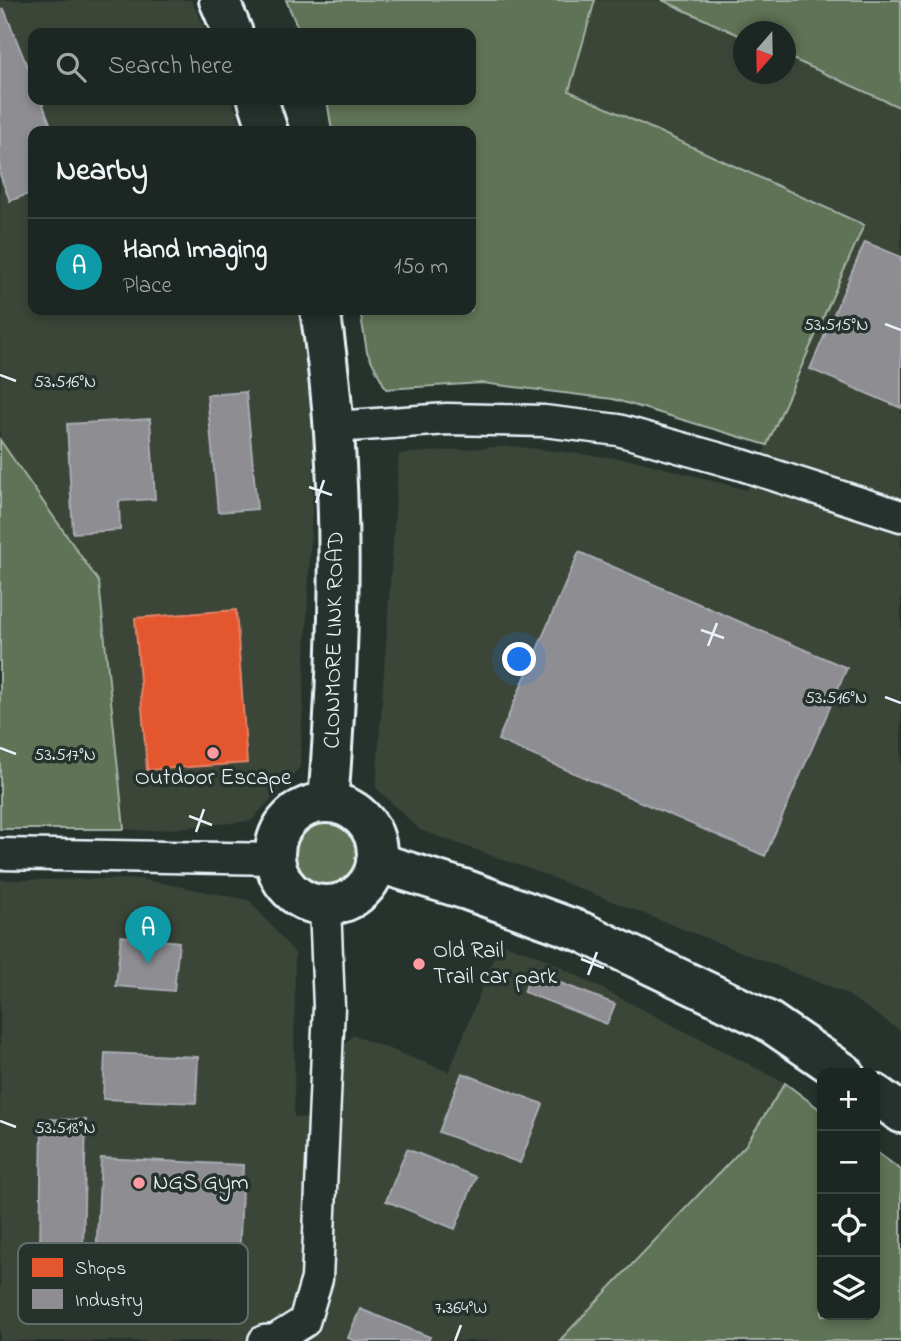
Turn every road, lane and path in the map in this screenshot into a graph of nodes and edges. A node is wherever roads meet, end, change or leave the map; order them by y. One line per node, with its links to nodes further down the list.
1 (219, 0): 2 (main road)
2 (231, 28)
3 (260, 105): 4 (main road)
4 (266, 126)
5 (321, 315): 6 (main road, CLONMORE LINK ROAD)
6 (335, 427): 7 (street); 8 (main road, CLONMORE LINK ROAD)
7 (901, 516)
8 (328, 803): 10 (main road); 11 (main road)
9 (0, 854): 10 (street)
10 (275, 859): 12 (main road)
11 (376, 862): 12 (main road); 13 (main road)
12 (325, 905): 16 (street)
13 (837, 1068)
14 (880, 1098): 15 (main road)
15 (901, 1113)
16 (264, 1341)

